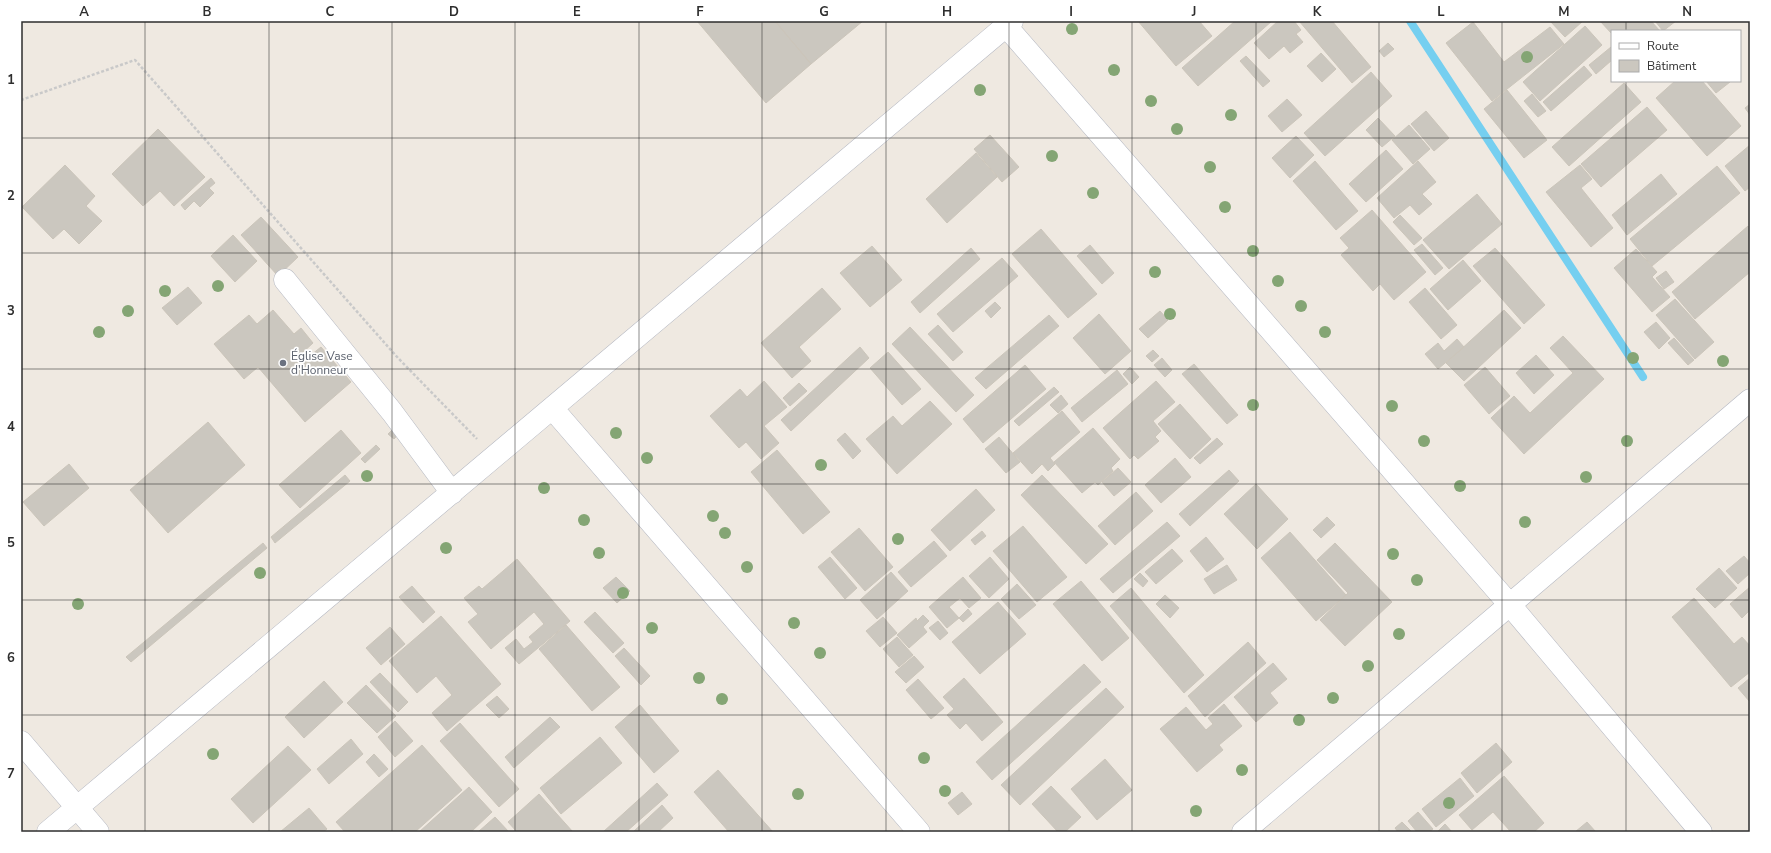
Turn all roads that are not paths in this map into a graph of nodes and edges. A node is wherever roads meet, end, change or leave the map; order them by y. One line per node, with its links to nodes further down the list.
1 (1009, 23): 4 (street); 6 (street)
2 (285, 280): 5 (street)
3 (1750, 400): 6 (street)
4 (552, 408): 5 (street); 11 (street)
5 (452, 493): 8 (street)
6 (1510, 605): 12 (street); 13 (street)
7 (21, 742): 8 (street)
8 (76, 808): 9 (street); 10 (street)
9 (48, 832)
10 (98, 832)
11 (919, 832)
12 (1243, 832)
13 (1701, 832)

